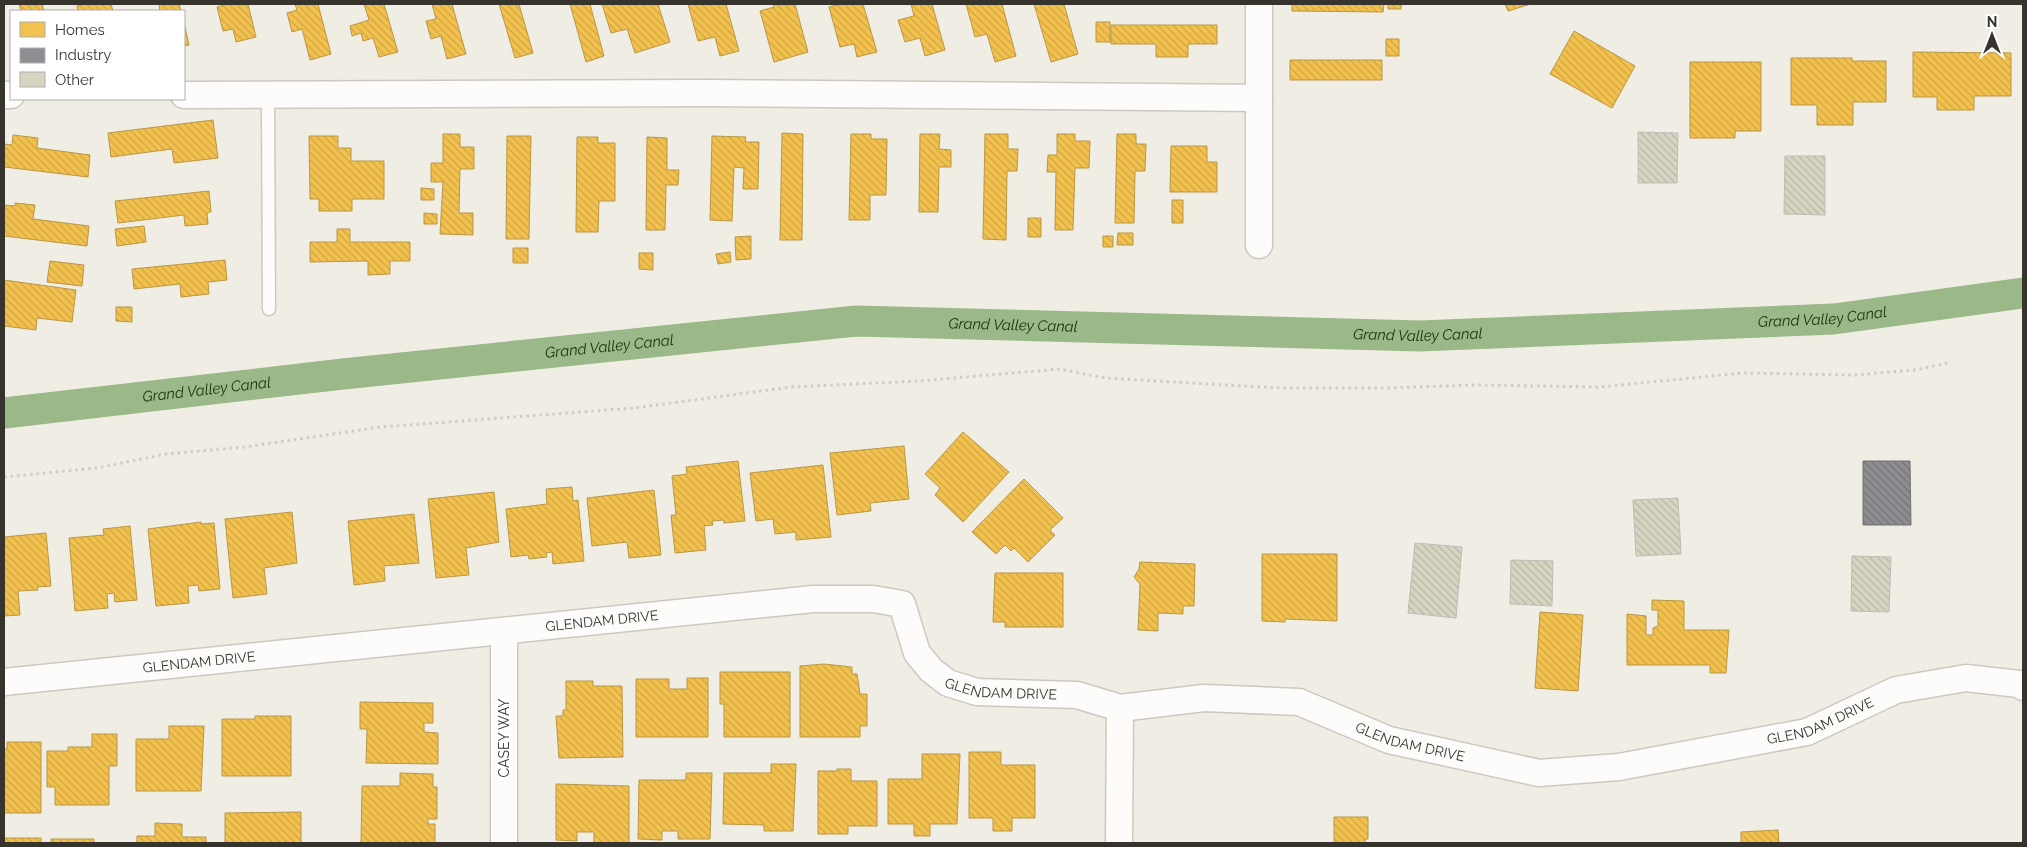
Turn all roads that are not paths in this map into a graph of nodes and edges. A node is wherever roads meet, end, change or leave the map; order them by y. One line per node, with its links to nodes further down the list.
1 (1259, 4): 4 (street)
2 (185, 95): 3 (street)
3 (268, 95): 4 (street); 6 (lane)
4 (1258, 98): 5 (street)
5 (1259, 245)
6 (269, 310)
7 (504, 632): 8 (street, GLENDAM DRIVE); 10 (street, GLENDAM DRIVE); 11 (street, CASEY WAY)
8 (4, 682)
9 (2023, 686): 10 (street, GLENDAM DRIVE)
10 (1120, 708): 12 (street)
11 (504, 843)
12 (1119, 843)

